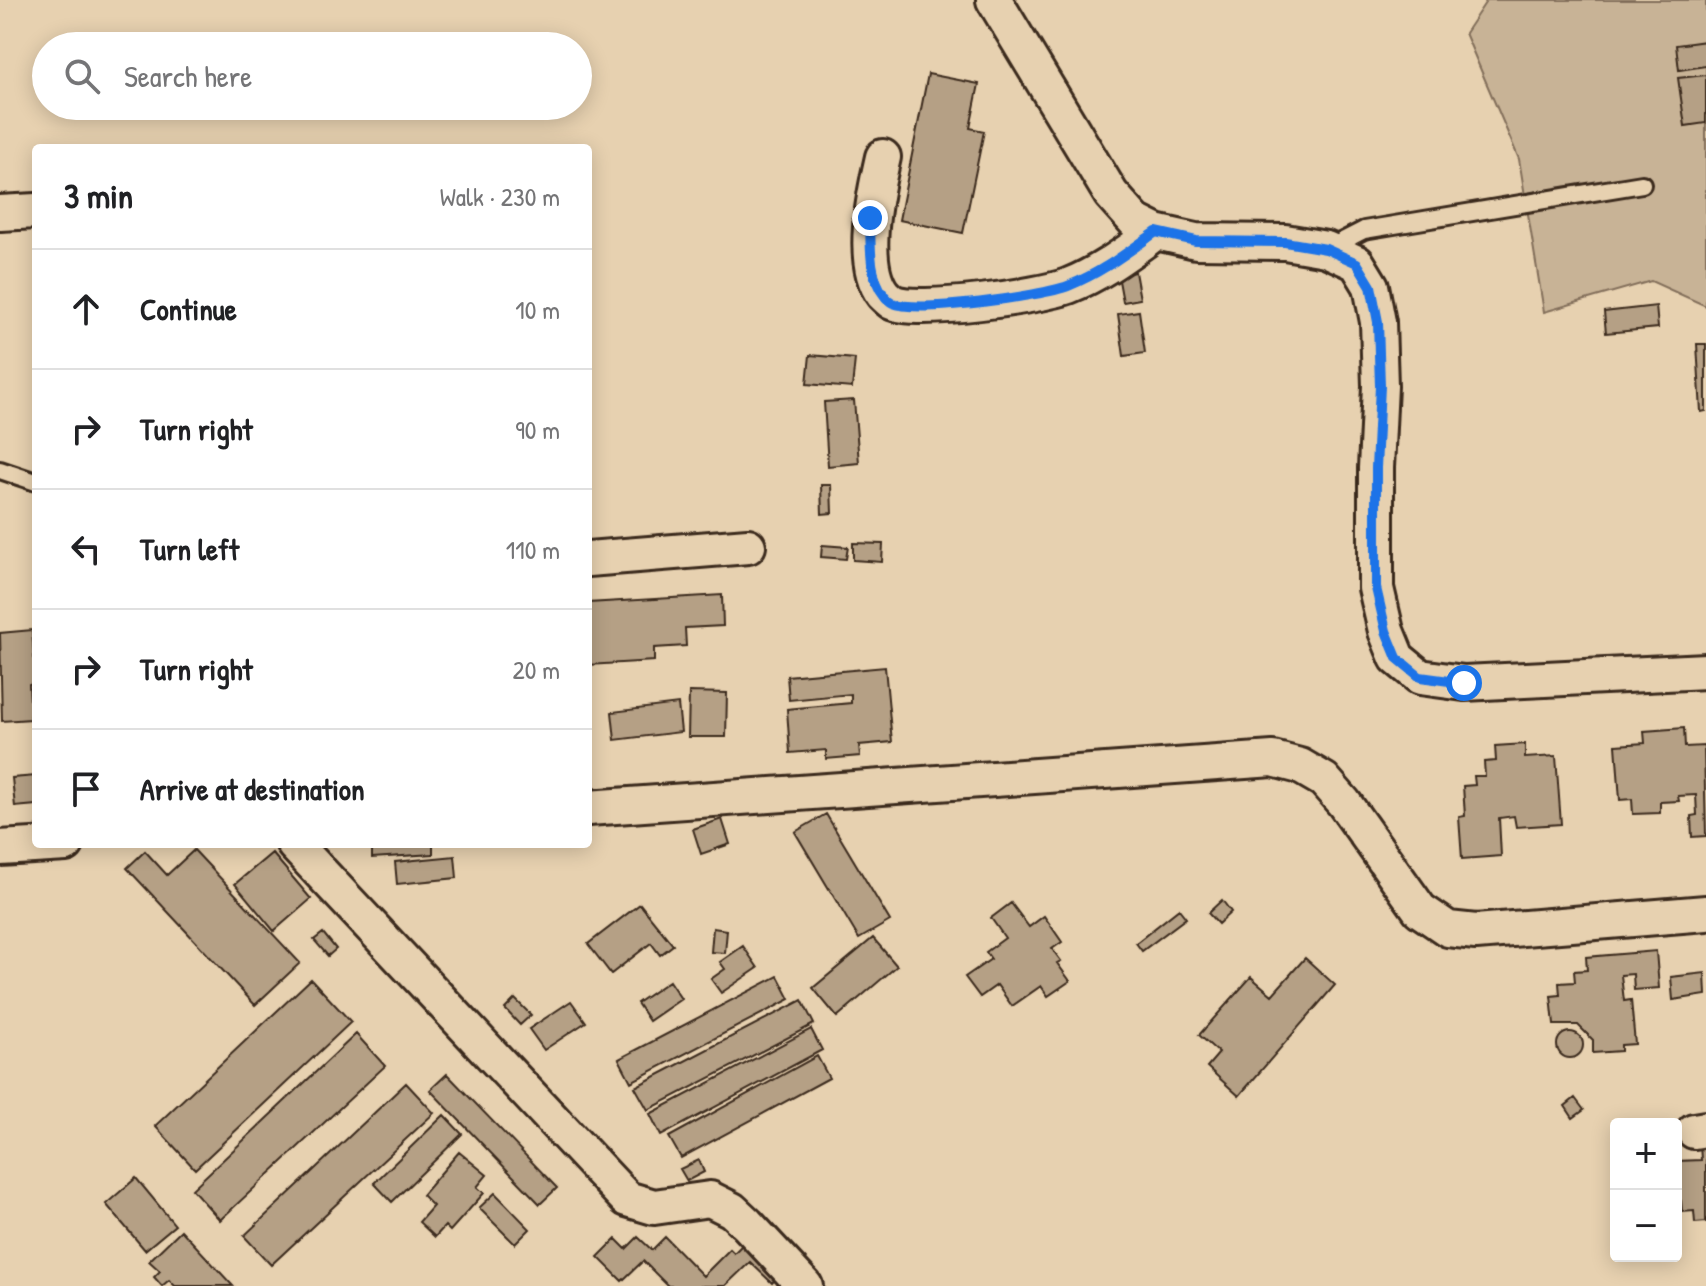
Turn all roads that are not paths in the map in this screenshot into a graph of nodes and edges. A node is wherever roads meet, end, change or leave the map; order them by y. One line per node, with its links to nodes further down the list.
1 (994, 0): 6 (street)
2 (883, 157): 6 (street)
3 (1642, 184): 7 (lane)
4 (32, 211): 5 (street)
5 (0, 213)
6 (1156, 232): 7 (street)
7 (1326, 249): 12 (street)
8 (0, 470): 9 (lane)
9 (32, 481)
10 (748, 546): 11 (street)
11 (592, 559)
12 (1706, 671)
13 (592, 808): 17 (street)
14 (32, 846): 15 (street)
15 (0, 848)
16 (298, 848): 18 (street)
17 (1706, 913)
18 (805, 1286)

